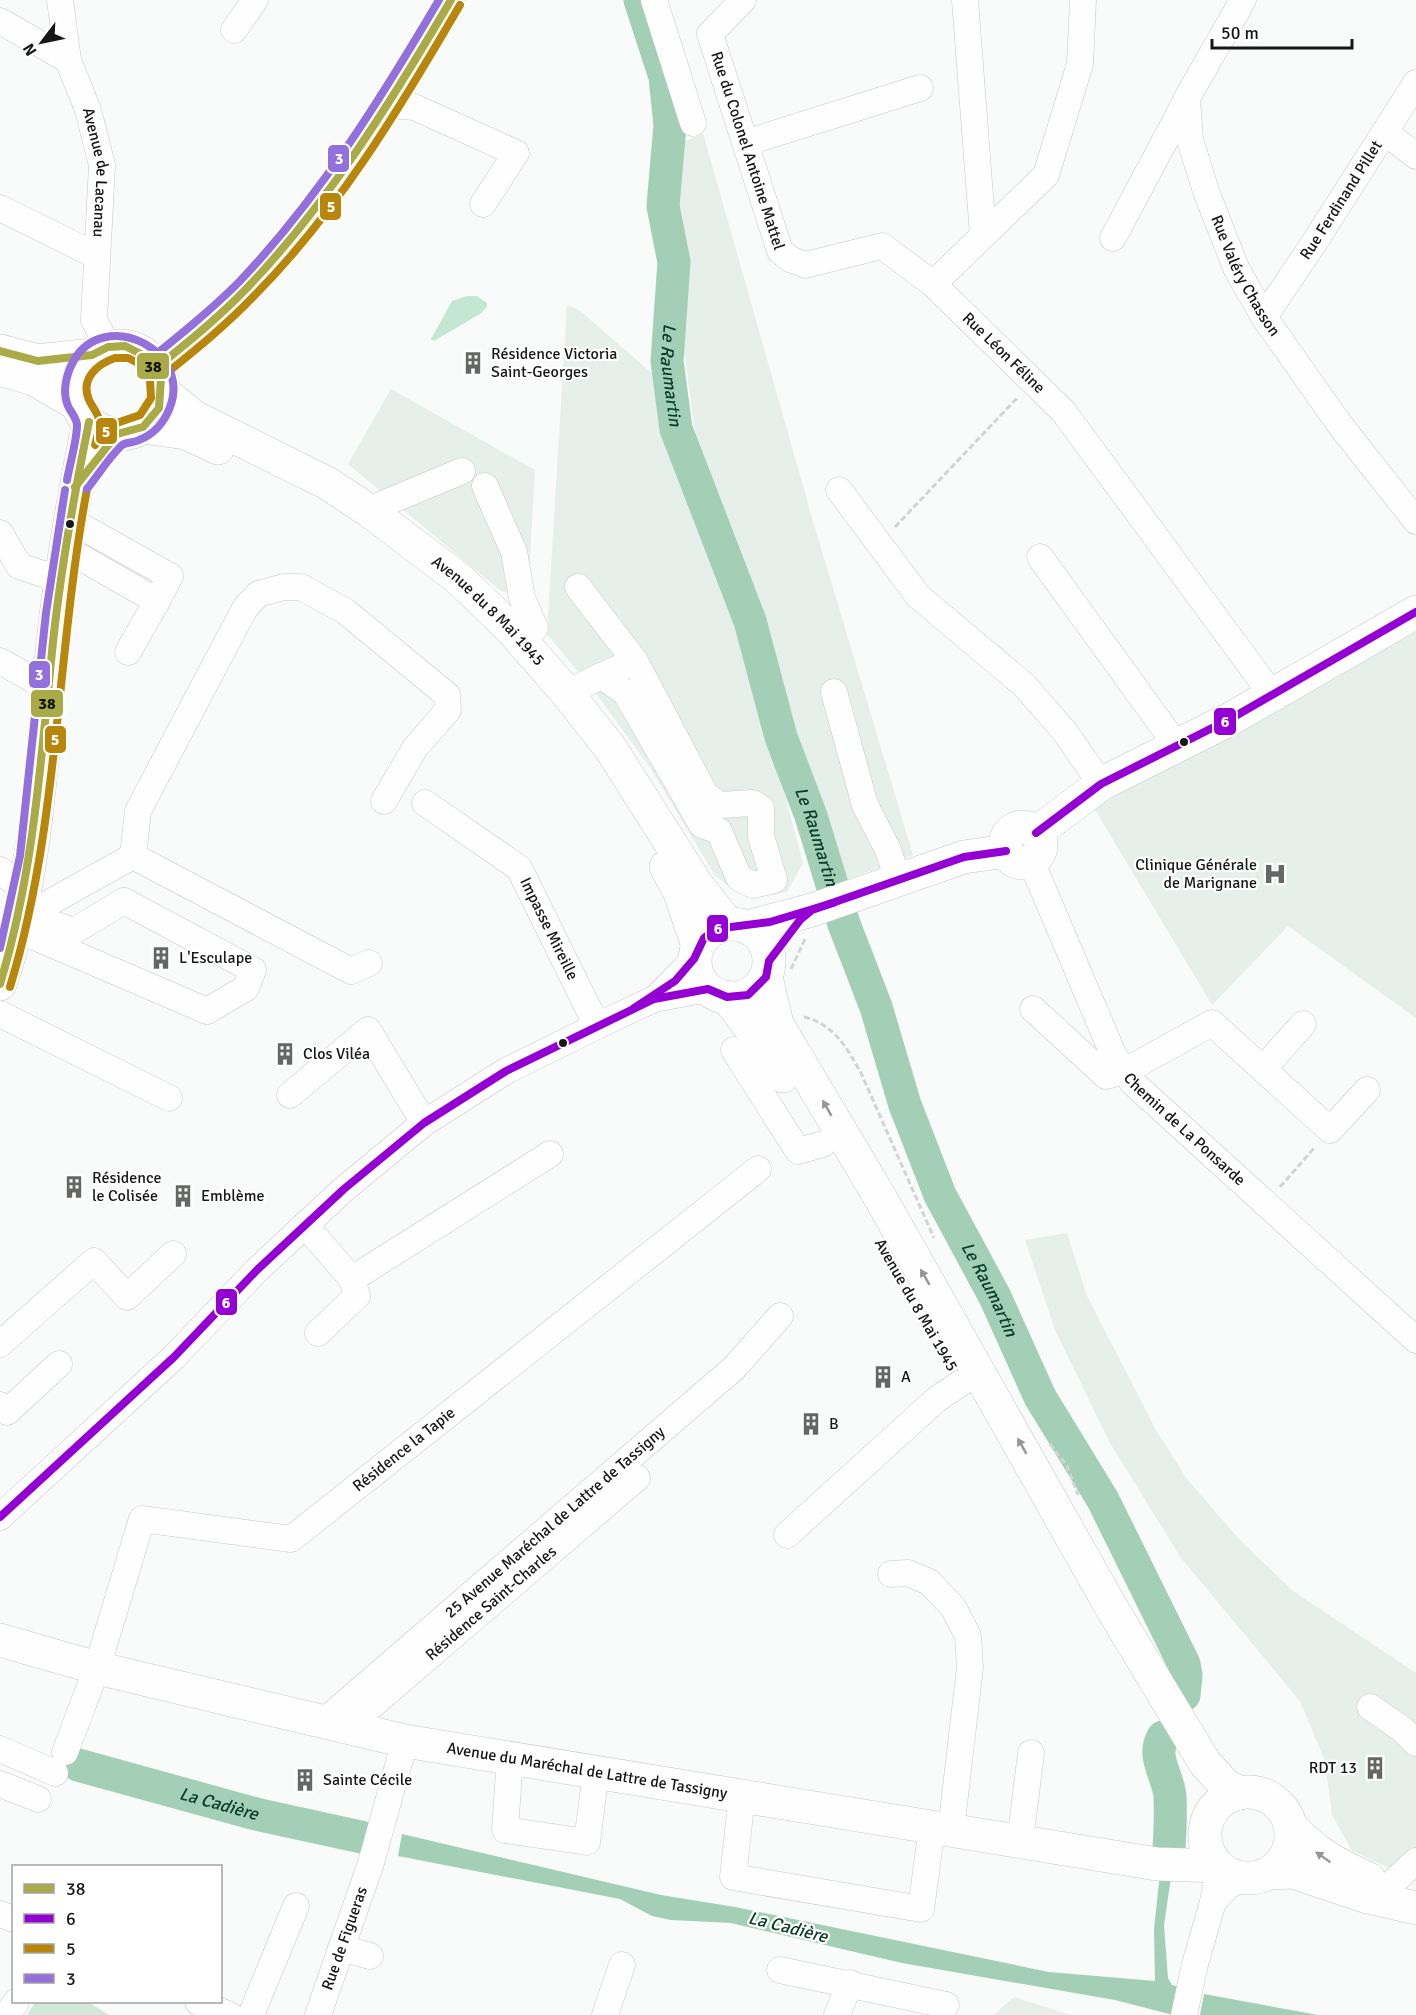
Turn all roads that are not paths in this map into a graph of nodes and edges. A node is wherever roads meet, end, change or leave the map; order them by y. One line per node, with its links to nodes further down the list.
1 (60, 0): 11 (street, Avenue de Lacanau)
2 (255, 0): 10 (street)
3 (451, 0): 15 (street)
4 (654, 0): 16 (street)
5 (743, 0): 18 (street, Rue du Colonel Antoine Mattel)
6 (965, 0): 22 (street)
7 (1083, 0): 22 (street)
8 (1243, 0): 14 (street)
9 (0, 21): 11 (street)
10 (234, 30)
11 (68, 60): 24 (street, Avenue de Lacanau)
12 (1416, 83): 17 (street, Rue Ferdinand Pillet)
13 (920, 88): 18 (street)
14 (1187, 98): 23 (street); 26 (street, Rue Valéry Chasson)
15 (390, 105): 20 (street); 29 (street)
16 (693, 123)
17 (1385, 132): 19 (street); 26 (street, Rue Ferdinand Pillet)
18 (745, 143): 25 (street, Rue du Colonel Antoine Mattel)
19 (1416, 156)
20 (483, 204)
21 (0, 208): 24 (street)
22 (983, 235): 25 (street)
23 (1113, 238)
24 (97, 256): 27 (street, Avenue de Lacanau)
25 (933, 284): 53 (street, Rue Léon Féline)
26 (1264, 317): 37 (street, Rue Valéry Chasson)
27 (108, 344): 28 (main road); 29 (main road); 31 (main road)
28 (0, 351)
29 (160, 368): 31 (main road); 35 (main road, Avenue du 8 Mai 1945)
30 (0, 370): 31 (main road, Avenue du 8 Mai 1945)
31 (107, 422): 36 (main road); 66 (main road, Avenue du 8 Mai 1945)
32 (462, 471): 35 (street)
33 (485, 486): 45 (street)
34 (839, 490): 55 (street)
35 (368, 510): 52 (main road, Avenue du 8 Mai 1945)
36 (70, 520): 41 (main road); 43 (street)
37 (1416, 521)
38 (0, 533): 40 (street)
39 (1040, 557): 54 (street)
40 (10, 561): 41 (street)
41 (63, 567): 43 (street); 50 (main road)
42 (578, 587): 48 (street)
43 (157, 601): 46 (street)
44 (1416, 612): 53 (main road)
45 (535, 628)
46 (128, 652)
47 (0, 661): 50 (street)
48 (635, 661): 49 (street); 58 (street)
49 (601, 676): 52 (street); 58 (street)
50 (48, 688): 63 (main road)
51 (834, 692): 62 (street)
52 (567, 693): 60 (main road, Avenue du 8 Mai 1945)
53 (1273, 696): 54 (main road)
54 (1177, 746): 55 (main road)
55 (1101, 784): 59 (main road)
56 (384, 801): 61 (street)
57 (425, 803): 75 (street, Impasse Mireille)
58 (702, 825): 60 (street)
59 (1024, 848): 62 (main road); 78 (street, Chemin de La Ponsarde)
60 (675, 850): 65 (main road, Avenue du 8 Mai 1945)
61 (133, 856): 63 (street); 67 (street)
62 (898, 880): 64 (main road)
63 (32, 900): 63 (street); 69 (main road); 69 (street)
64 (829, 905): 65 (main road); 68 (main road)
65 (737, 925): 66 (main road); 68 (main road)
66 (697, 952): 70 (main road); 71 (street)
67 (369, 963)
68 (768, 969): 70 (main road); 100 (main road, Avenue du 8 Mai 1945, one-way to 68)
69 (5, 970)
70 (717, 993): 71 (street); 83 (main road, Avenue du 8 Mai 1945)
71 (654, 999): 75 (street)
72 (1033, 1009): 78 (street)
73 (0, 1014): 81 (street)
74 (1304, 1024): 77 (street)
75 (597, 1026): 82 (street)
76 (734, 1050): 83 (street)
77 (1263, 1069): 78 (street); 79 (street)
78 (1125, 1071): 91 (street, Chemin de La Ponsarde)
79 (1367, 1090)
80 (290, 1095): 82 (street)
81 (169, 1098)
82 (419, 1115): 86 (street)
83 (822, 1144): 94 (main road, Avenue du 8 Mai 1945)
84 (550, 1154): 88 (street)
85 (758, 1169): 102 (street, Résidence la Tapie)
86 (305, 1224): 88 (street); 97 (street)
87 (173, 1254): 92 (street)
88 (352, 1280): 90 (street)
89 (780, 1316): 105 (street, 25 Avenue Maréchal de Lattre de Tassigny)
90 (318, 1334)
91 (1416, 1340)
92 (0, 1344)
93 (59, 1364): 95 (street)
94 (961, 1383): 98 (street); 100 (main road, Avenue du 8 Mai 1945)
95 (0, 1405)
96 (637, 1478): 105 (street, Résidence Saint-Charles)
97 (0, 1517)
98 (787, 1535)
99 (891, 1574): 117 (street)
100 (1112, 1607): 103 (main road, Avenue du 8 Mai 1945)
101 (0, 1640): 102 (main road, Avenue du Maréchal de Lattre de Tassigny)
102 (97, 1668): 105 (main road, Avenue du Maréchal de Lattre de Tassigny); 108 (street)
103 (1153, 1677): 113 (main road, Avenue du 8 Mai 1945); 119 (main road, Avenue du 8 Mai 1945)
104 (1370, 1707): 107 (street)
105 (335, 1725): 106 (main road, Avenue du Maréchal de Lattre de Tassigny)
106 (405, 1741): 110 (main road, Avenue du Maréchal de Lattre de Tassigny); 124 (street, Rue de Figueras)
107 (1416, 1743)
108 (0, 1749)
109 (1031, 1753): 118 (street)
110 (510, 1758): 111 (main road, Avenue du Maréchal de Lattre de Tassigny); 111 (street)
111 (596, 1772): 114 (main road, Avenue du Maréchal de Lattre de Tassigny)
112 (0, 1784): 115 (street)
113 (1239, 1793): 116 (main road); 119 (main road)
114 (742, 1796): 117 (main road, Avenue du Maréchal de Lattre de Tassigny); 117 (street)
115 (38, 1799)
116 (1290, 1826): 119 (main road); 121 (main road, one-way to 116)
117 (941, 1829): 118 (main road, Avenue du Maréchal de Lattre de Tassigny)
118 (1020, 1842): 119 (main road, Avenue du Maréchal de Lattre de Tassigny)
119 (1229, 1854): 123 (main road); 136 (street)
120 (1416, 1862): 121 (street)
121 (1403, 1890)
122 (296, 1906): 132 (street)
123 (1416, 1908)
124 (341, 1948): 125 (street); 133 (street, Rue de Figueras)
125 (370, 1956)
126 (622, 1965): 134 (street)
127 (780, 1970): 128 (street)
128 (850, 1983): 130 (street); 135 (street)
129 (201, 2003): 131 (street)
130 (946, 2004)
131 (230, 2015)
132 (251, 2015)
133 (318, 2015)
134 (606, 2015)
135 (837, 2015)
136 (1184, 2015)

